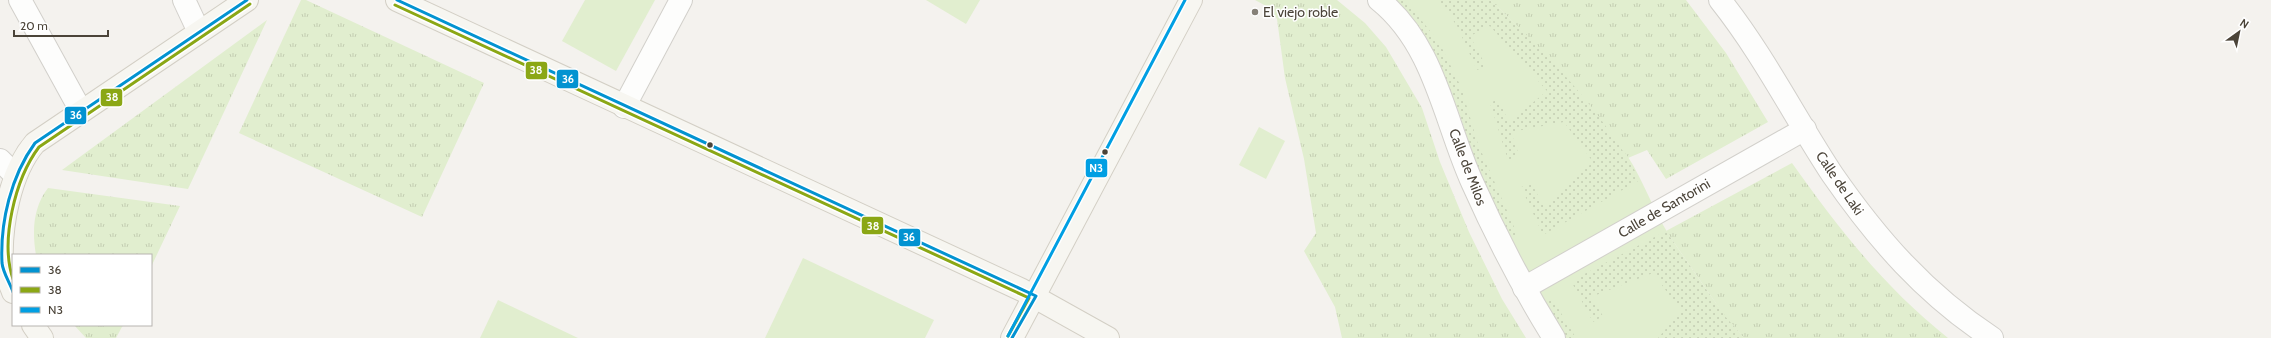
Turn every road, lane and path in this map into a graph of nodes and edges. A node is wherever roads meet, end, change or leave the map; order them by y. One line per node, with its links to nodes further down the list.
1 (20, 0): 11 (street)
2 (184, 0): 9 (street)
3 (247, 0): 9 (street)
4 (396, 0): 10 (street)
5 (681, 0): 10 (street)
6 (1191, 0): 16 (street)
7 (1379, 0): 14 (street, Calle de Milos)
8 (1720, 0): 12 (street, Calle de Laki)
9 (200, 32): 11 (street)
10 (624, 107): 16 (street)
11 (81, 111): 13 (street)
12 (1805, 129): 14 (street, Calle de Santorini); 22 (street, Calle de Laki)
13 (7, 167): 15 (street)
14 (1524, 288): 21 (street, Calle de Milos)
15 (12, 289)
16 (1036, 296): 19 (street); 20 (street)
17 (34, 326): 18 (street)
18 (42, 338)
19 (1012, 338)
20 (1108, 338)
21 (1554, 338)
22 (1992, 338)

